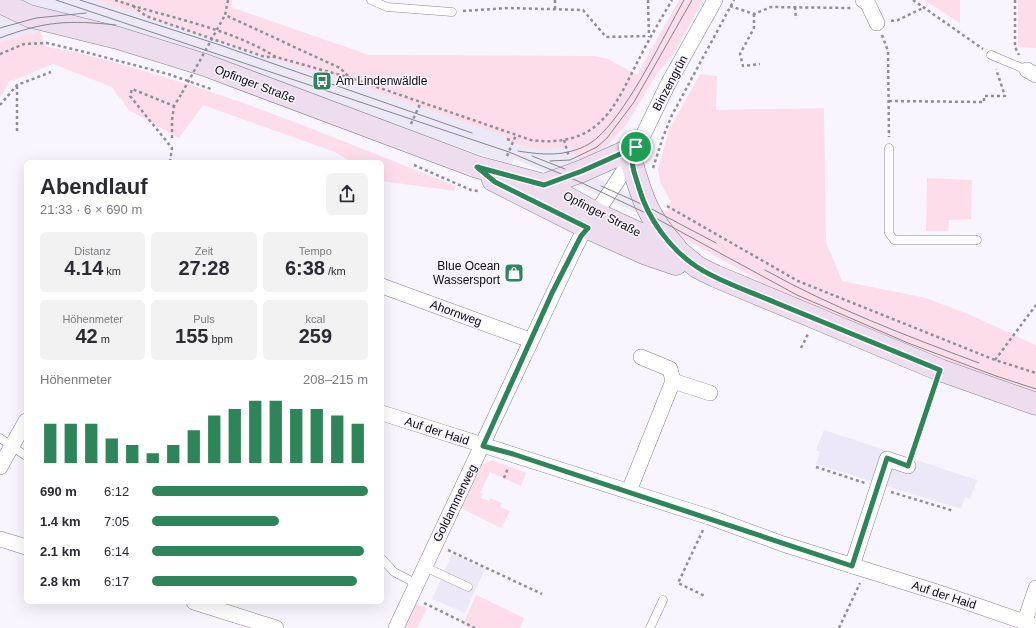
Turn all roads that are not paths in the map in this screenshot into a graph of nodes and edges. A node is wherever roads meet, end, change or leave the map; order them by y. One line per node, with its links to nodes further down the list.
1 (371, 0): 5 (lane)
2 (715, 0): 12 (street, Binzengrün)
3 (0, 2): 7 (street, Opfinger Straße)
4 (866, 2): 8 (street)
5 (452, 12)
6 (0, 16): 7 (street, Opfinger Straße)
7 (29, 16): 13 (street, Opfinger Straße)
8 (877, 23)
9 (991, 55): 10 (lane)
10 (1032, 73)
11 (889, 148): 16 (lane)
12 (634, 154): 14 (street); 15 (street, Binzengrün); 17 (street)
13 (477, 167): 14 (street, Opfinger Straße); 15 (street, Opfinger Straße)
14 (544, 185): 15 (street, Opfinger Straße)
15 (592, 221): 17 (street, Opfinger Straße); 18 (street, Opfinger Straße); 20 (street, Goldammerweg)
16 (977, 240)
17 (679, 252): 18 (street, Opfinger Straße)
18 (697, 267): 24 (street, Opfinger Straße)
19 (384, 287): 20 (street, Ahornweg)
20 (530, 340): 28 (street, Goldammerweg)
21 (641, 357): 22 (street)
22 (673, 381): 23 (street); 32 (street)
23 (710, 393)
24 (1036, 404)
25 (384, 414): 28 (street, Auf der Haid)
26 (24, 423): 27 (street)
27 (6, 442): 29 (lane); 31 (street)
28 (483, 446): 32 (street, Auf der Haid); 36 (street, Goldammerweg)
29 (24, 455)
30 (908, 466): 37 (street)
31 (0, 467)
32 (629, 491): 37 (street, Auf der Haid)
33 (0, 538): 34 (street)
34 (24, 546)
35 (384, 562): 40 (lane)
36 (425, 567): 38 (lane); 40 (street, Goldammerweg)
37 (859, 568): 43 (street, Auf der Haid)
38 (468, 587)
39 (1036, 588): 43 (street)
40 (414, 590): 45 (street, Goldammerweg)
41 (663, 600): 46 (lane)
42 (200, 604): 44 (street)
43 (1031, 623)
44 (276, 628)
45 (396, 628)
46 (650, 628)

